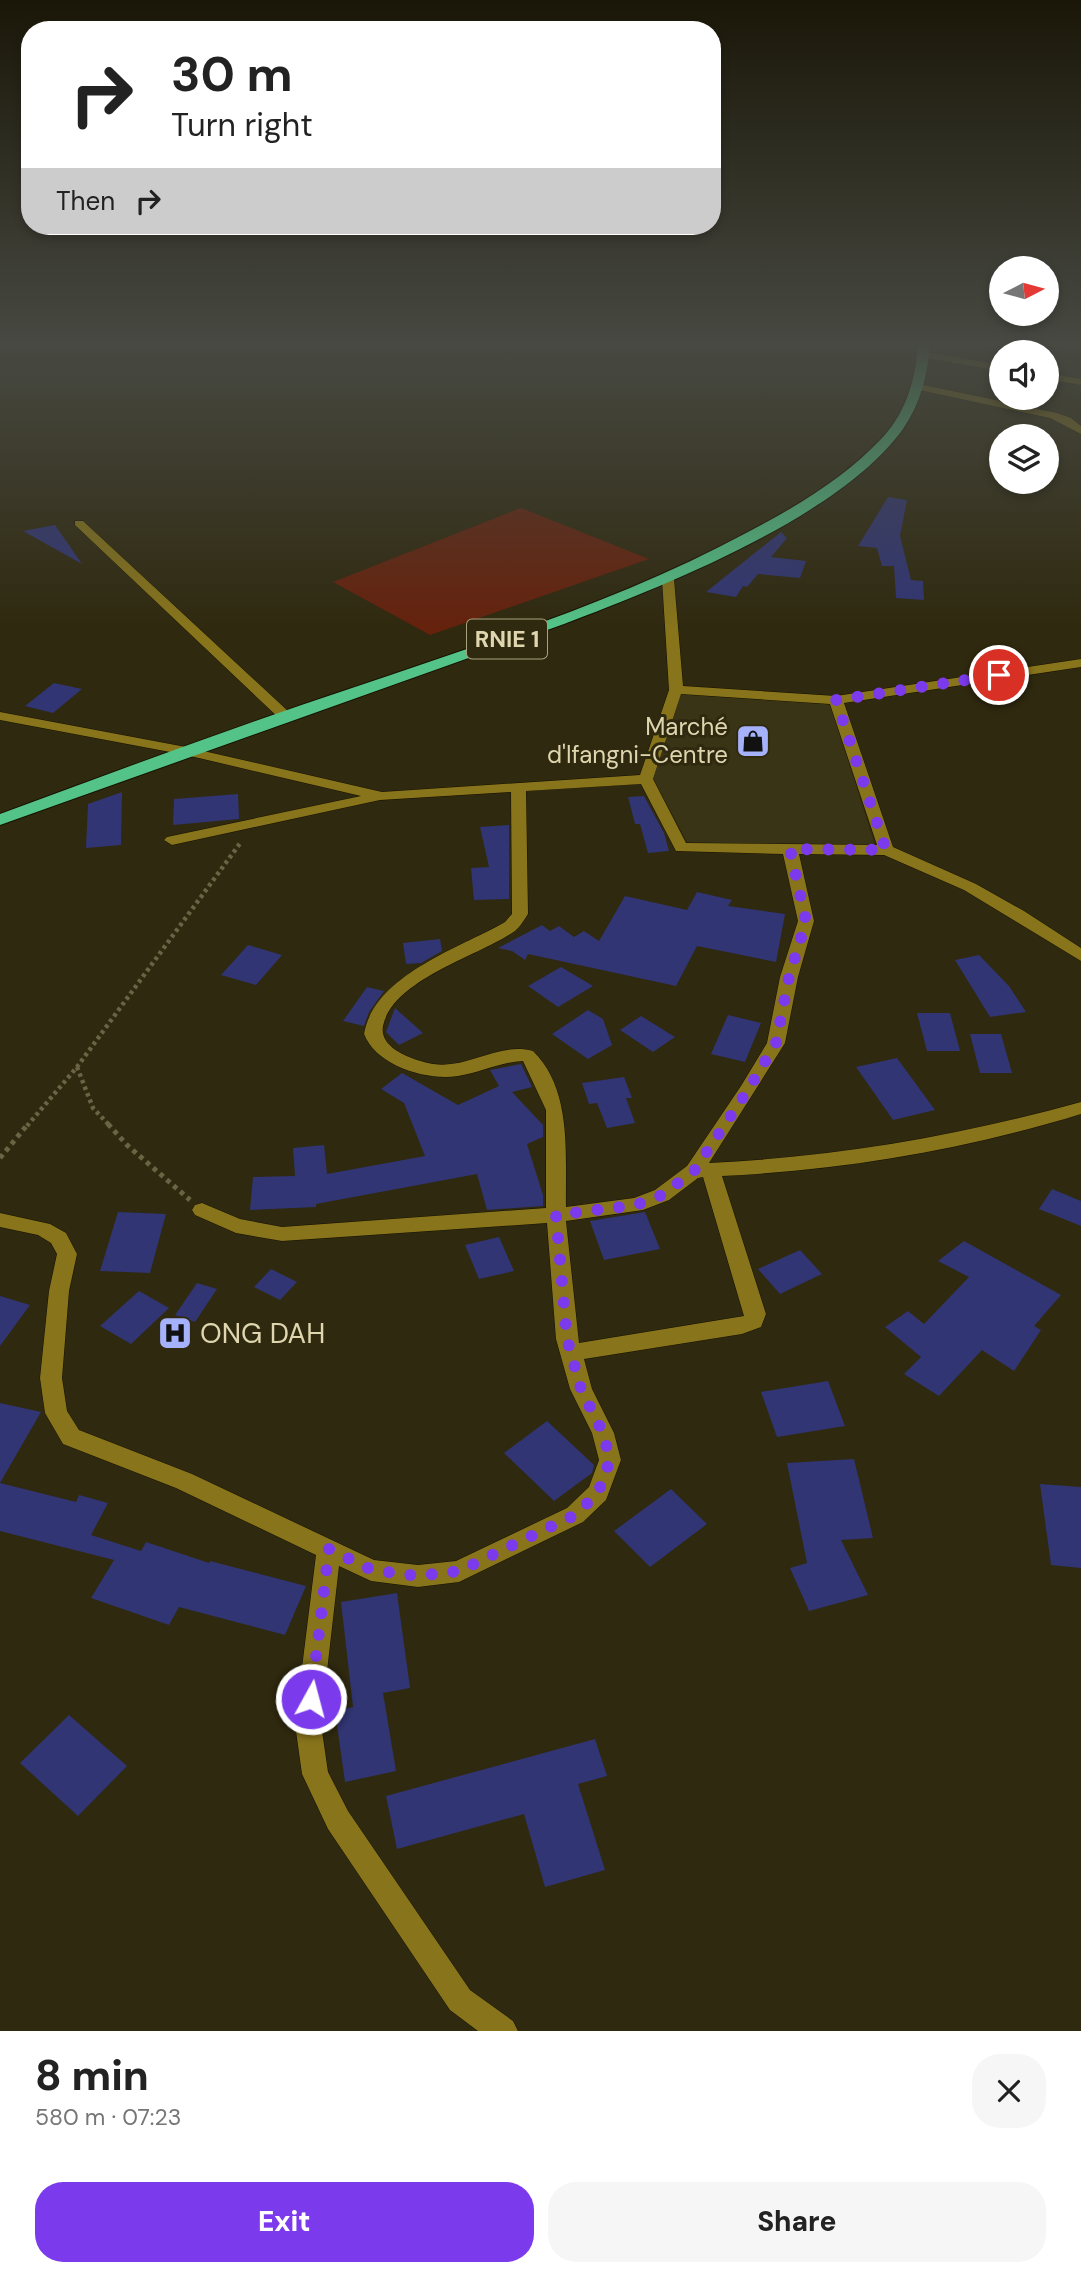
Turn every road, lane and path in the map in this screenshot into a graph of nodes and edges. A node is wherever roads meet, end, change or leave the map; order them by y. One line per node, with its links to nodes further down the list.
1 (888, 438): 3 (highway, RNIE 1)
2 (79, 523): 8 (street)
3 (668, 579): 5 (street); 8 (highway, RNIE 1)
4 (1081, 663): 6 (street)
5 (676, 690): 6 (street); 10 (street)
6 (836, 700): 17 (street)
7 (0, 716): 9 (street)
8 (285, 716): 9 (highway, RNIE 1)
9 (186, 751): 12 (street); 13 (highway, RNIE 1)
10 (646, 779): 11 (street); 16 (street)
11 (518, 787): 12 (street); 24 (street)
12 (382, 796): 14 (street)
13 (0, 820)
14 (254, 824): 15 (street); 19 (path)
15 (172, 840)
16 (790, 849): 17 (street); 22 (street)
17 (886, 850): 18 (street)
18 (1081, 956)
19 (77, 1067): 21 (path); 23 (path)
20 (1081, 1108): 22 (street)
21 (0, 1158)
22 (703, 1171): 24 (street); 26 (street)
23 (202, 1210): 24 (street)
24 (556, 1215): 26 (street)
25 (0, 1220): 27 (street)
26 (571, 1353): 27 (street)
27 (329, 1549): 28 (street)
28 (503, 2031)

